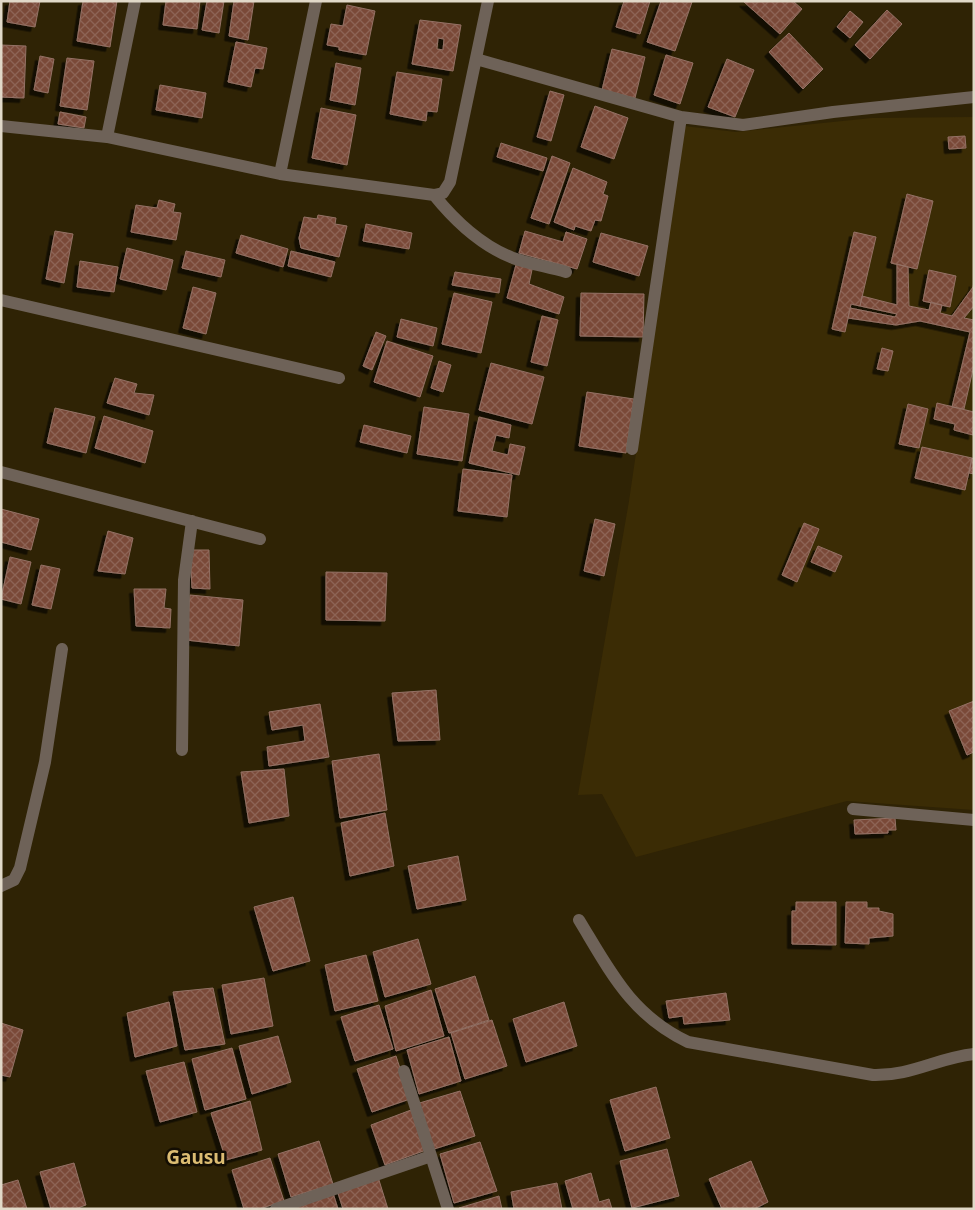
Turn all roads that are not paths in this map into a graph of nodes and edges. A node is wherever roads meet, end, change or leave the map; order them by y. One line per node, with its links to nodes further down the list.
1 (135, 1): 8 (street)
2 (316, 1): 9 (street)
3 (488, 1): 4 (street)
4 (476, 59): 6 (street); 10 (street)
5 (974, 97): 6 (street)
6 (681, 116): 14 (street)
7 (1, 126): 8 (street)
8 (107, 136): 9 (street)
9 (280, 174): 10 (street)
10 (434, 195): 11 (street)
11 (566, 272)
12 (1, 300): 13 (street)
13 (339, 378)
14 (632, 449)
15 (1, 472): 16 (street)
16 (192, 521): 17 (street); 19 (street)
17 (260, 539)
18 (62, 649): 22 (street)
19 (182, 750)
20 (854, 809): 21 (street)
21 (974, 820)
22 (1, 886)
23 (579, 920): 24 (street)
24 (974, 1054)
25 (404, 1071): 26 (street)
26 (431, 1156): 27 (street); 28 (street)
27 (276, 1209)
28 (448, 1209)

